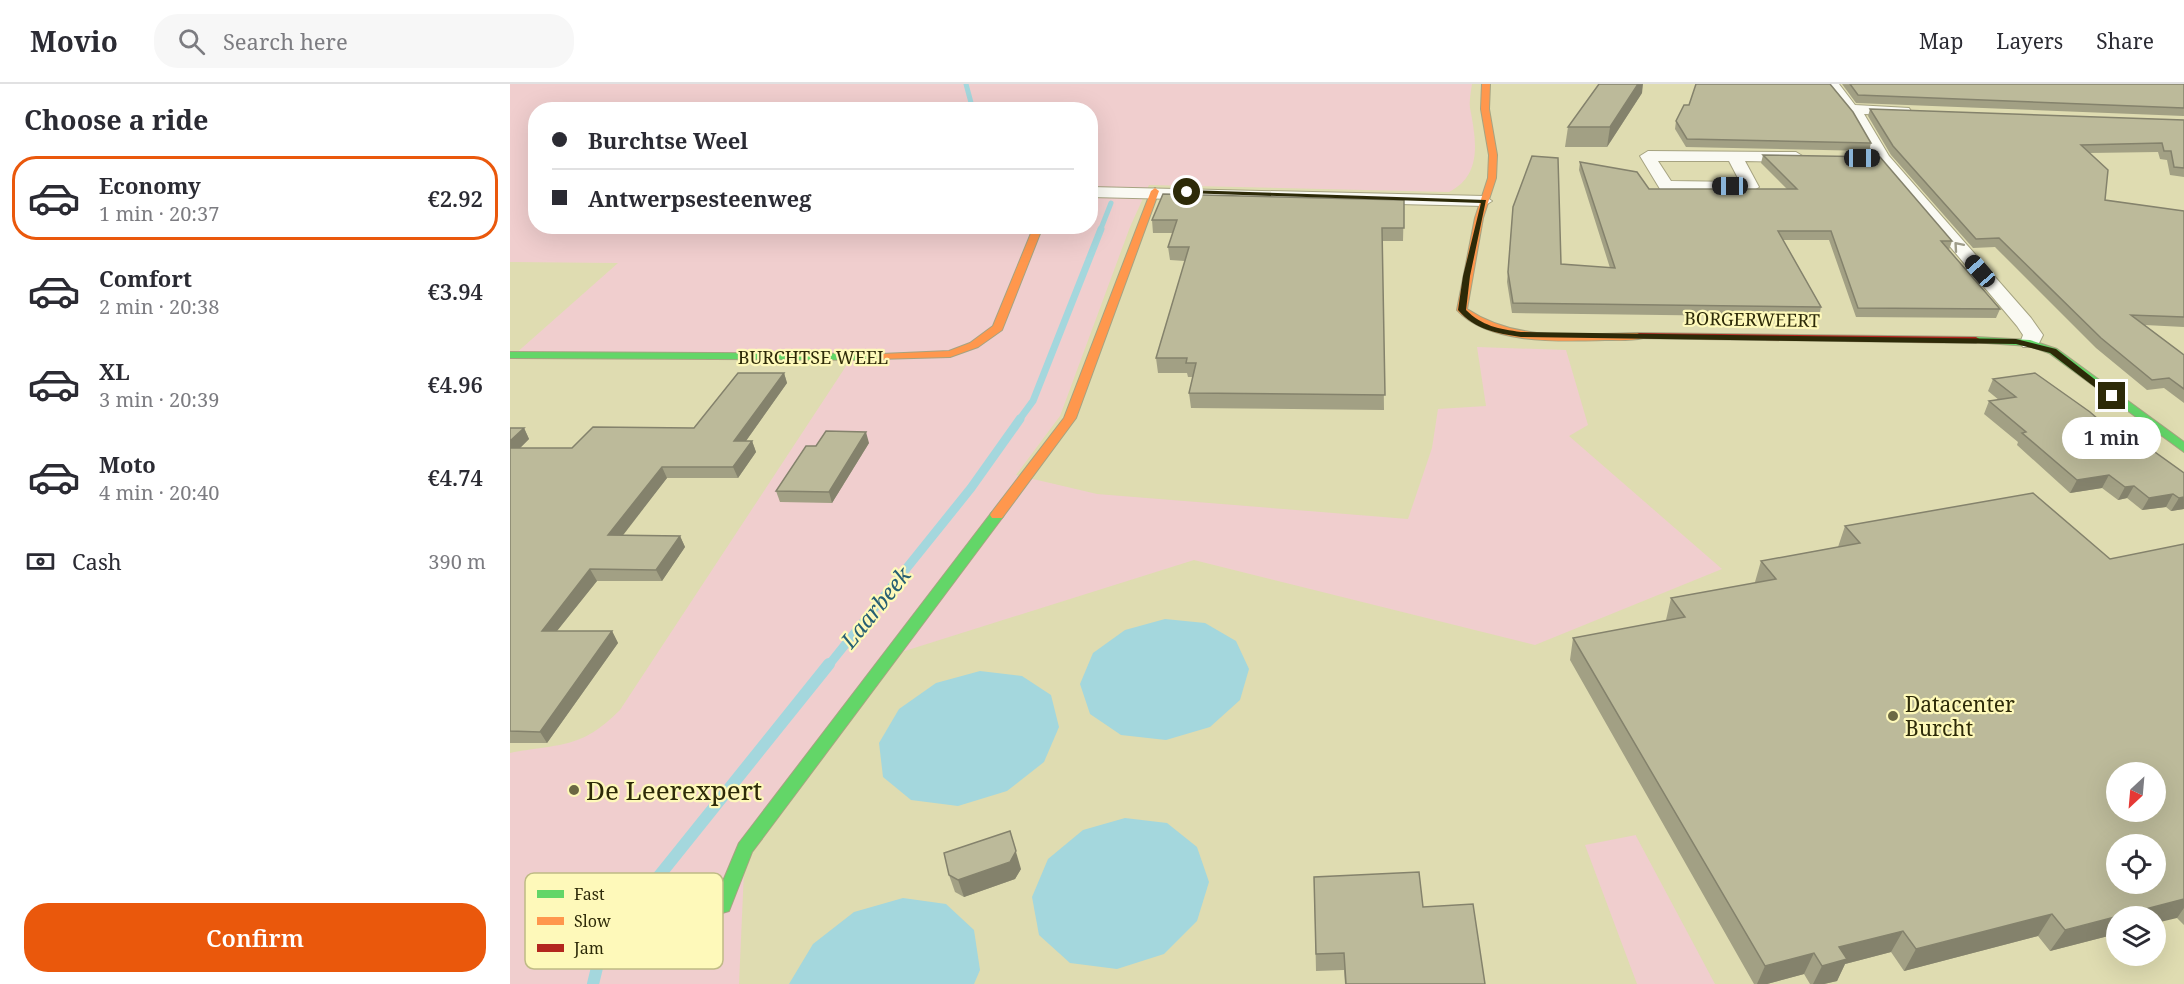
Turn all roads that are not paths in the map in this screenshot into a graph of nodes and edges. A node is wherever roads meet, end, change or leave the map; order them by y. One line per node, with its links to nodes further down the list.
1 (1486, 84): 11 (street)
2 (1832, 84): 3 (street)
3 (1851, 109): 4 (street); 8 (street)
4 (1921, 112)
5 (1734, 156): 5 (street); 6 (street)
6 (1814, 157)
7 (1860, 158): 8 (street)
8 (1883, 158): 13 (street, one-way to 8)
9 (1155, 191): 10 (street); 11 (street); 16 (street)
10 (1098, 192)
11 (1484, 201): 13 (street, BORGERWEERT)
12 (1037, 234): 14 (street, BURCHTSE WEEL)
13 (2030, 343): 15 (street, BORGERWEERT)
14 (510, 355)
15 (2184, 448)
16 (723, 903)

